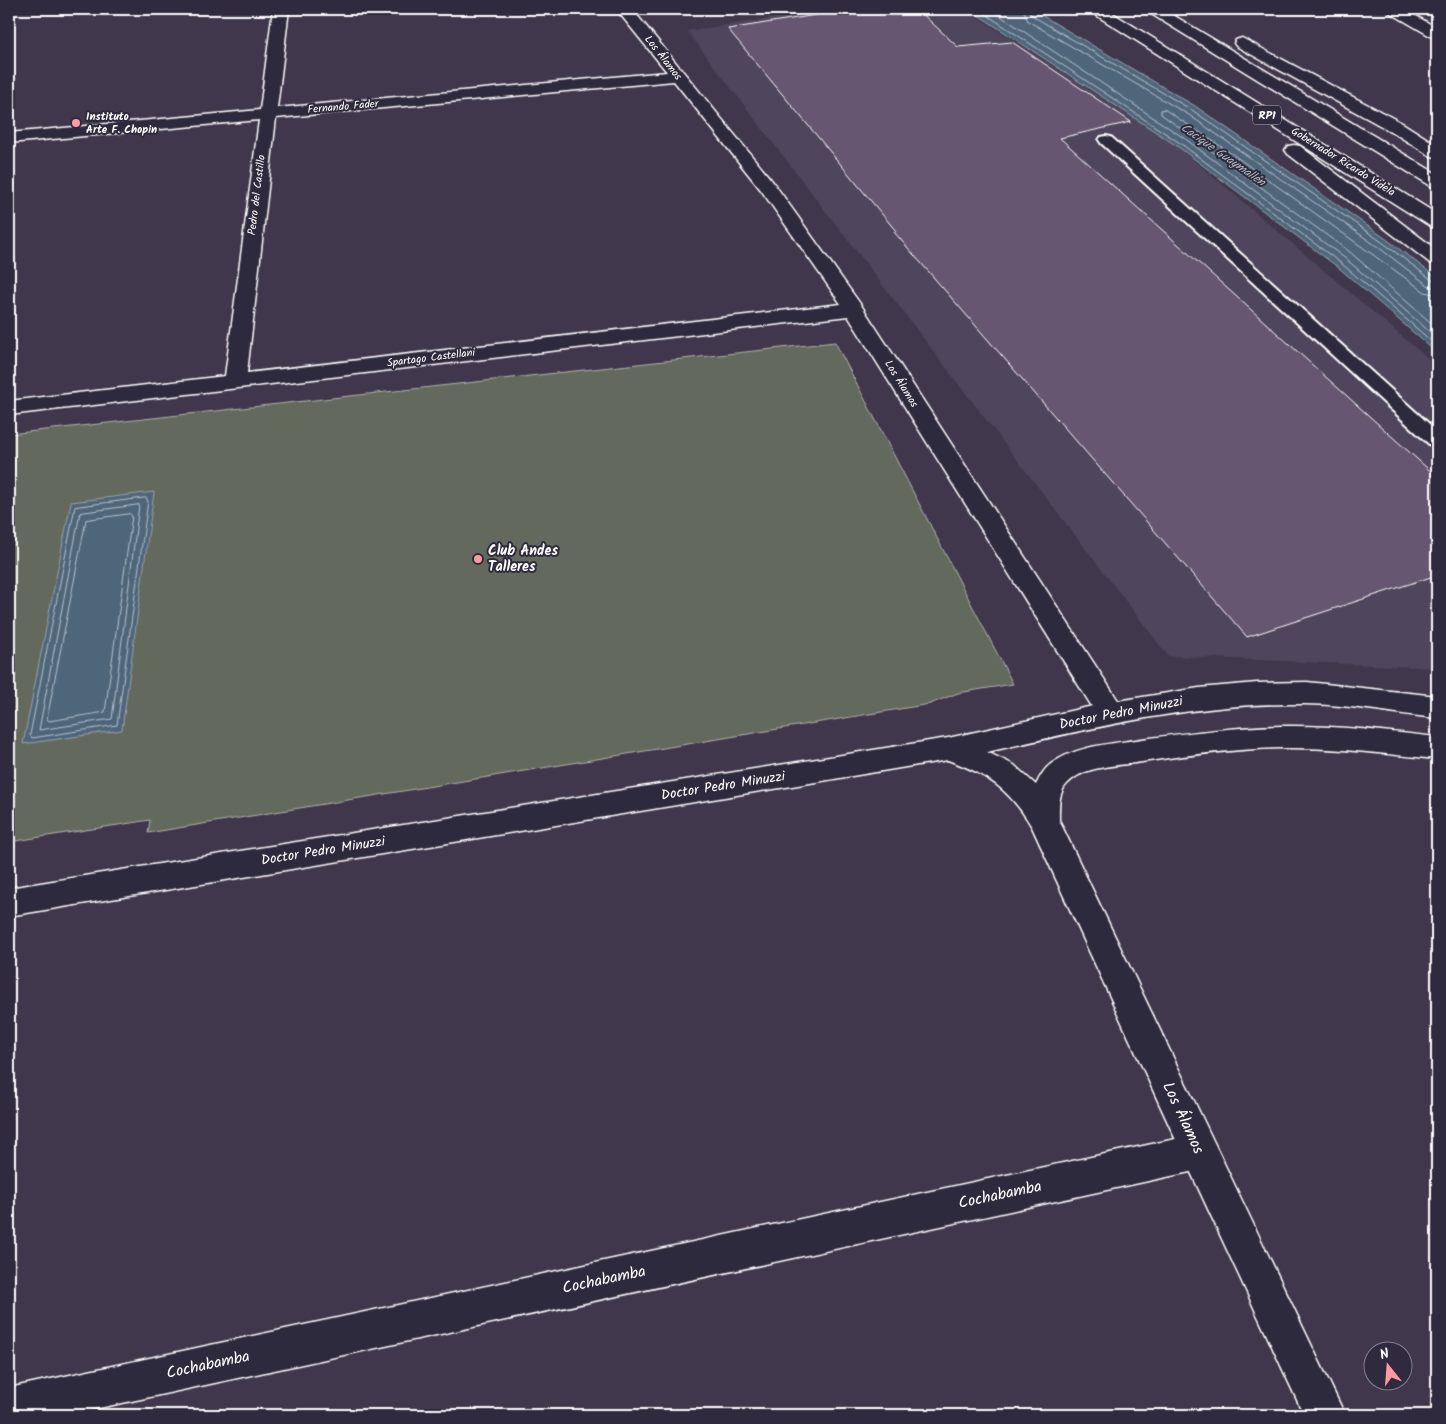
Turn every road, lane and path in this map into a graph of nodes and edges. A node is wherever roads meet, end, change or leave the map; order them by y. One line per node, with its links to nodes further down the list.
1 (281, 9): 10 (main road, Pedro del Castillo)
2 (624, 9): 9 (main road, Los Álamos)
3 (1096, 9): 8 (main road, Gobernador Ricardo Videla / RP1)
4 (1152, 9): 14 (main road, RP1)
5 (1176, 9): 13 (main road)
6 (1394, 9): 7 (main road)
7 (1437, 34)
8 (1151, 42): 15 (main road, Gobernador Ricardo Videla / RP1); 16 (main road)
9 (677, 76): 10 (main road, Fernando Fader); 17 (main road, Los Álamos)
10 (266, 114): 11 (main road, Fernando Fader); 18 (main road, Pedro del Castillo)
11 (9, 138)
12 (1106, 140): 20 (lane)
13 (1437, 152)
14 (1437, 182)
15 (1437, 222)
16 (1437, 259)
17 (854, 309): 18 (main road, Spartago Castellani); 22 (main road, Los Álamos)
18 (235, 381): 19 (main road, Spartago Castellani)
19 (9, 408)
20 (1437, 441)
21 (1437, 707): 22 (main road, Doctor Pedro Minuzzi)
22 (1111, 713): 23 (main road, Los Álamos); 25 (main road, Doctor Pedro Minuzzi)
23 (1178, 745): 24 (main road); 26 (main road, Los Álamos)
24 (1437, 748)
25 (948, 749): 26 (main road, Los Álamos); 27 (main road, Doctor Pedro Minuzzi)
26 (1044, 820): 28 (main road, Los Álamos)
27 (9, 902)
28 (1199, 1152): 29 (main road, Cochabamba); 30 (main road, Los Álamos)
29 (9, 1408)
30 (1325, 1415)

